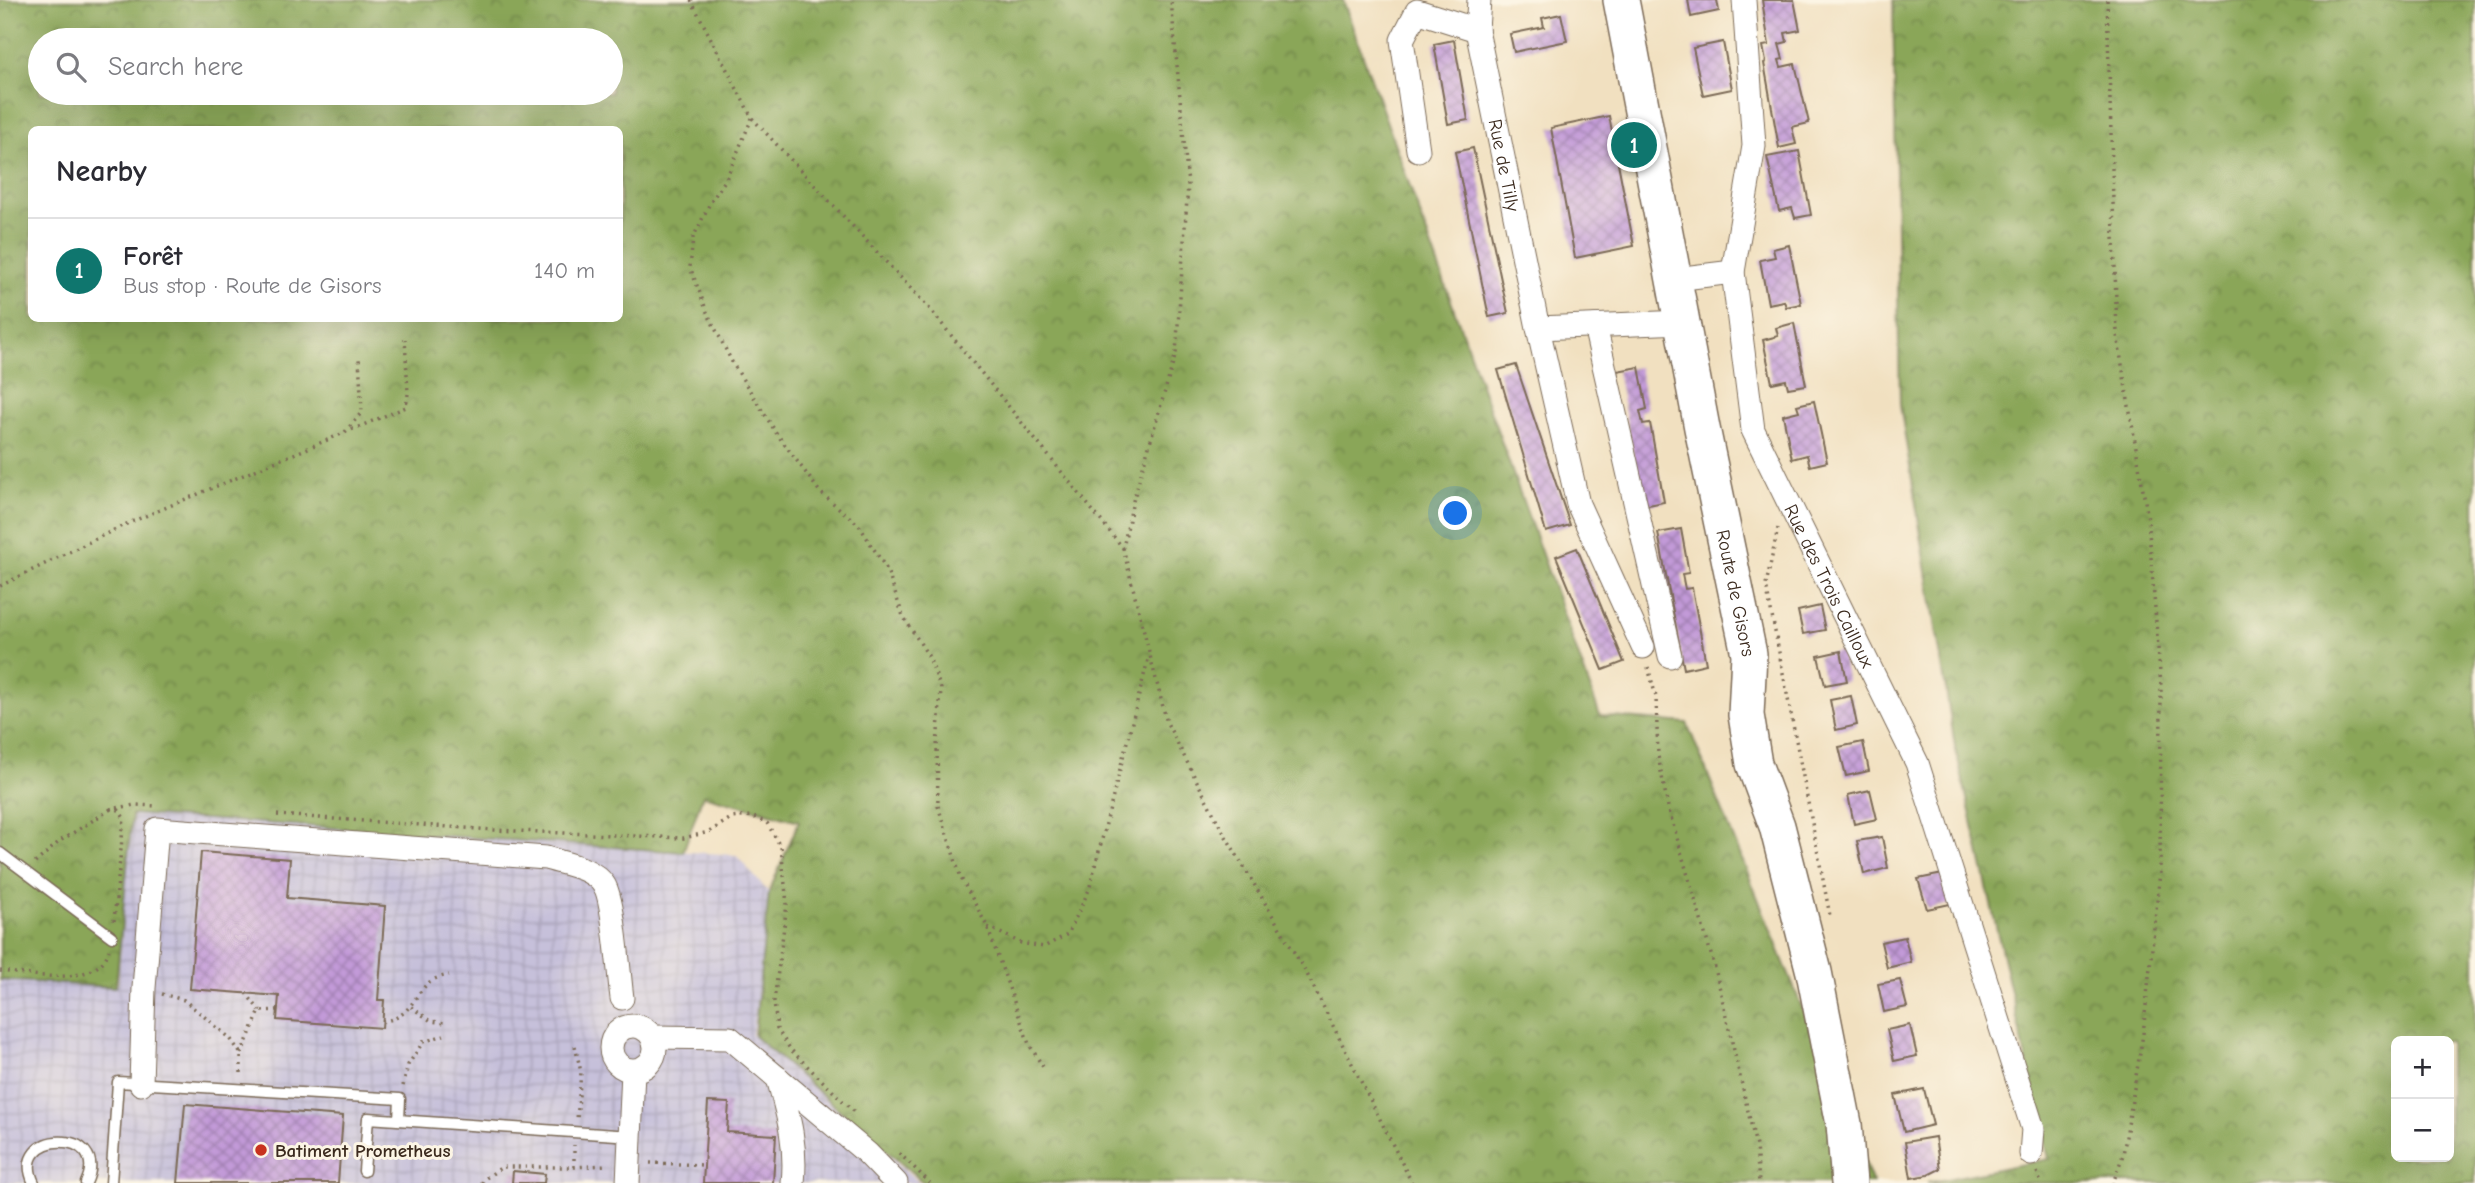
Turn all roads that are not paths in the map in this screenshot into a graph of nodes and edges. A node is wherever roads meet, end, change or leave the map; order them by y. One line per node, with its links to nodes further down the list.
1 (1479, 0): 5 (street, Rue de Tilly)
2 (1621, 0): 8 (main road, Route de Gisors)
3 (1744, 0): 7 (street, Rue des Trois Cailloux)
4 (1416, 6): 5 (street); 6 (street)
5 (1477, 30): 11 (street, Rue de Tilly)
6 (1418, 150)
7 (1733, 272): 8 (street); 22 (street, Rue des Trois Cailloux)
8 (1675, 279): 9 (main road, Route de Gisors)
9 (1683, 322): 10 (street); 30 (main road, Route de Gisors)
10 (1595, 326): 11 (street); 13 (street)
11 (1538, 328): 12 (street, Rue de Tilly)
12 (1643, 647)
13 (1670, 656)
14 (0, 853): 15 (lane)
15 (112, 937)
16 (635, 1032): 17 (street); 17 (street); 18 (street); 19 (street)
17 (634, 1071): 21 (street)
18 (778, 1077): 28 (street); 29 (street)
19 (141, 1084): 20 (lane); 26 (lane)
20 (399, 1120): 21 (lane); 23 (lane)
21 (631, 1136): 27 (street)
22 (2031, 1154)
23 (364, 1171)
24 (34, 1183): 25 (lane)
25 (86, 1183)
26 (111, 1183)
27 (628, 1183)
28 (793, 1183)
29 (896, 1183)
30 (1849, 1183)

